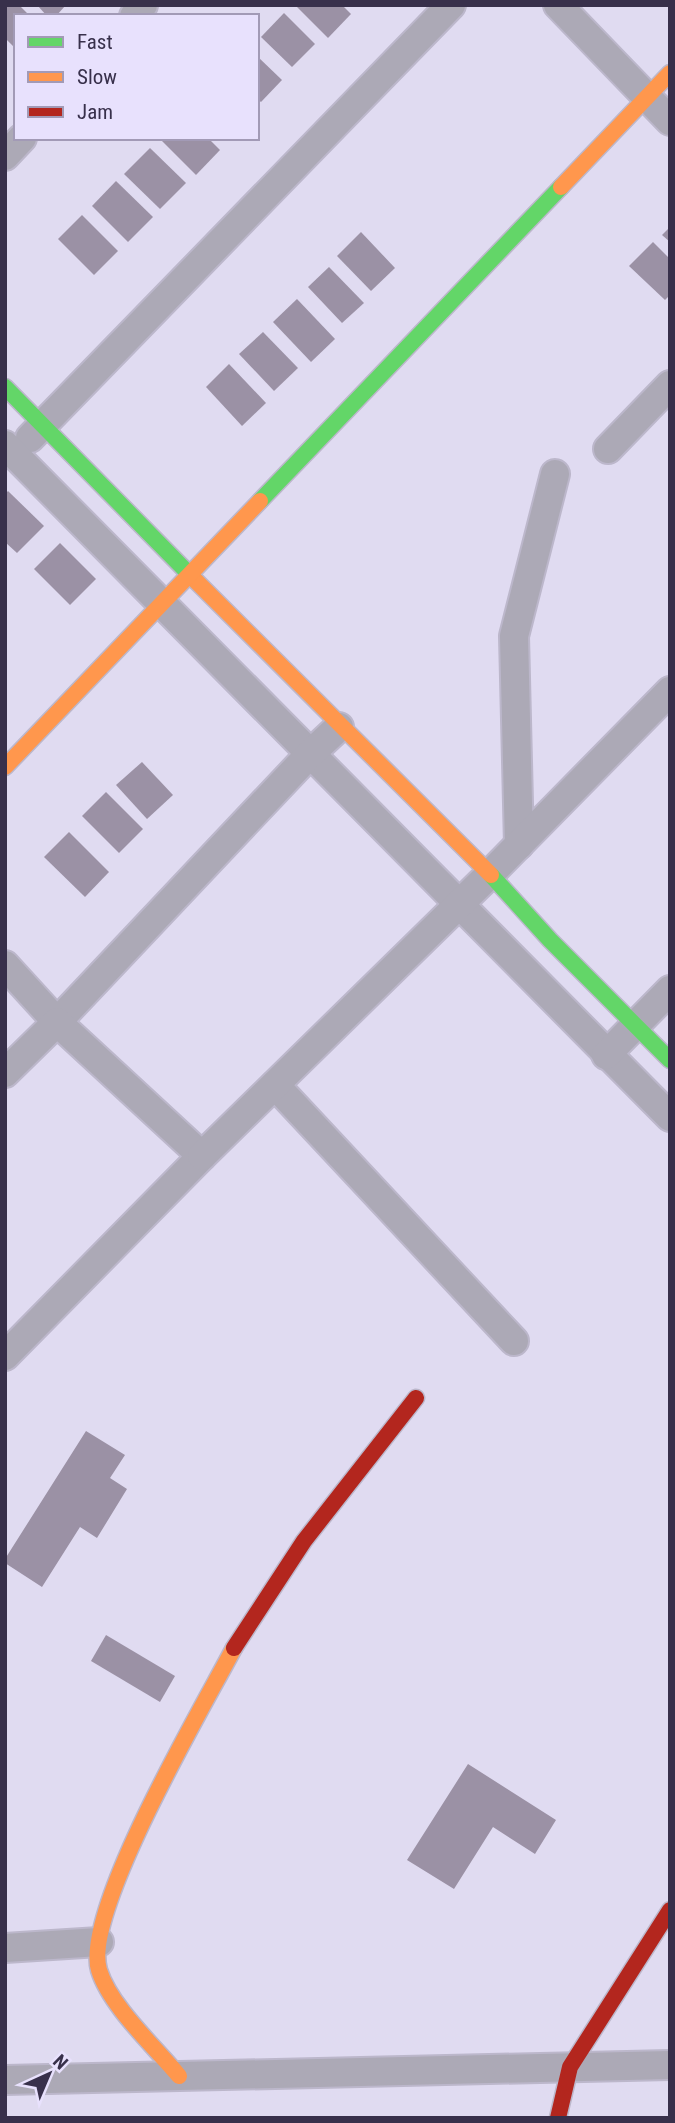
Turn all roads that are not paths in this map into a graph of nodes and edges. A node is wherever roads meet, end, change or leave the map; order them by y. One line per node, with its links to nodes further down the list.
1 (451, 5): 10 (street)
2 (558, 5): 4 (street)
3 (670, 73): 4 (street)
4 (648, 97): 5 (street); 14 (street)
5 (670, 121)
6 (20, 140): 7 (street)
7 (5, 156)
8 (670, 385): 11 (street)
9 (5, 387): 10 (street)
10 (43, 426): 12 (street); 14 (street)
11 (608, 449)
12 (8, 454): 15 (street)
13 (555, 474): 20 (street)
14 (191, 576): 15 (street); 17 (street)
15 (160, 604): 18 (street); 19 (street)
16 (670, 691): 20 (street)
17 (339, 727): 18 (street); 21 (street)
18 (309, 755): 22 (street); 25 (street)
19 (5, 767)
20 (519, 845): 21 (street)
21 (490, 874): 22 (street); 26 (street)
22 (460, 903): 27 (street); 30 (street)
23 (5, 965): 25 (street)
24 (670, 990): 26 (street)
25 (57, 1022): 29 (street); 32 (street)
26 (635, 1025): 27 (street); 28 (street)
27 (606, 1055): 31 (street)
28 (670, 1060)
29 (5, 1073)
30 (275, 1085): 32 (street); 33 (street)
31 (670, 1116)
32 (202, 1156): 34 (street)
33 (514, 1341)
34 (5, 1356)
35 (416, 1398): 37 (street)
36 (670, 1910): 42 (street)
37 (99, 1942): 38 (street); 40 (street)
38 (5, 1948)
39 (670, 2065): 42 (street)
40 (179, 2076): 41 (street); 42 (street)
41 (5, 2080)
42 (567, 2080): 43 (street)
43 (558, 2118)

